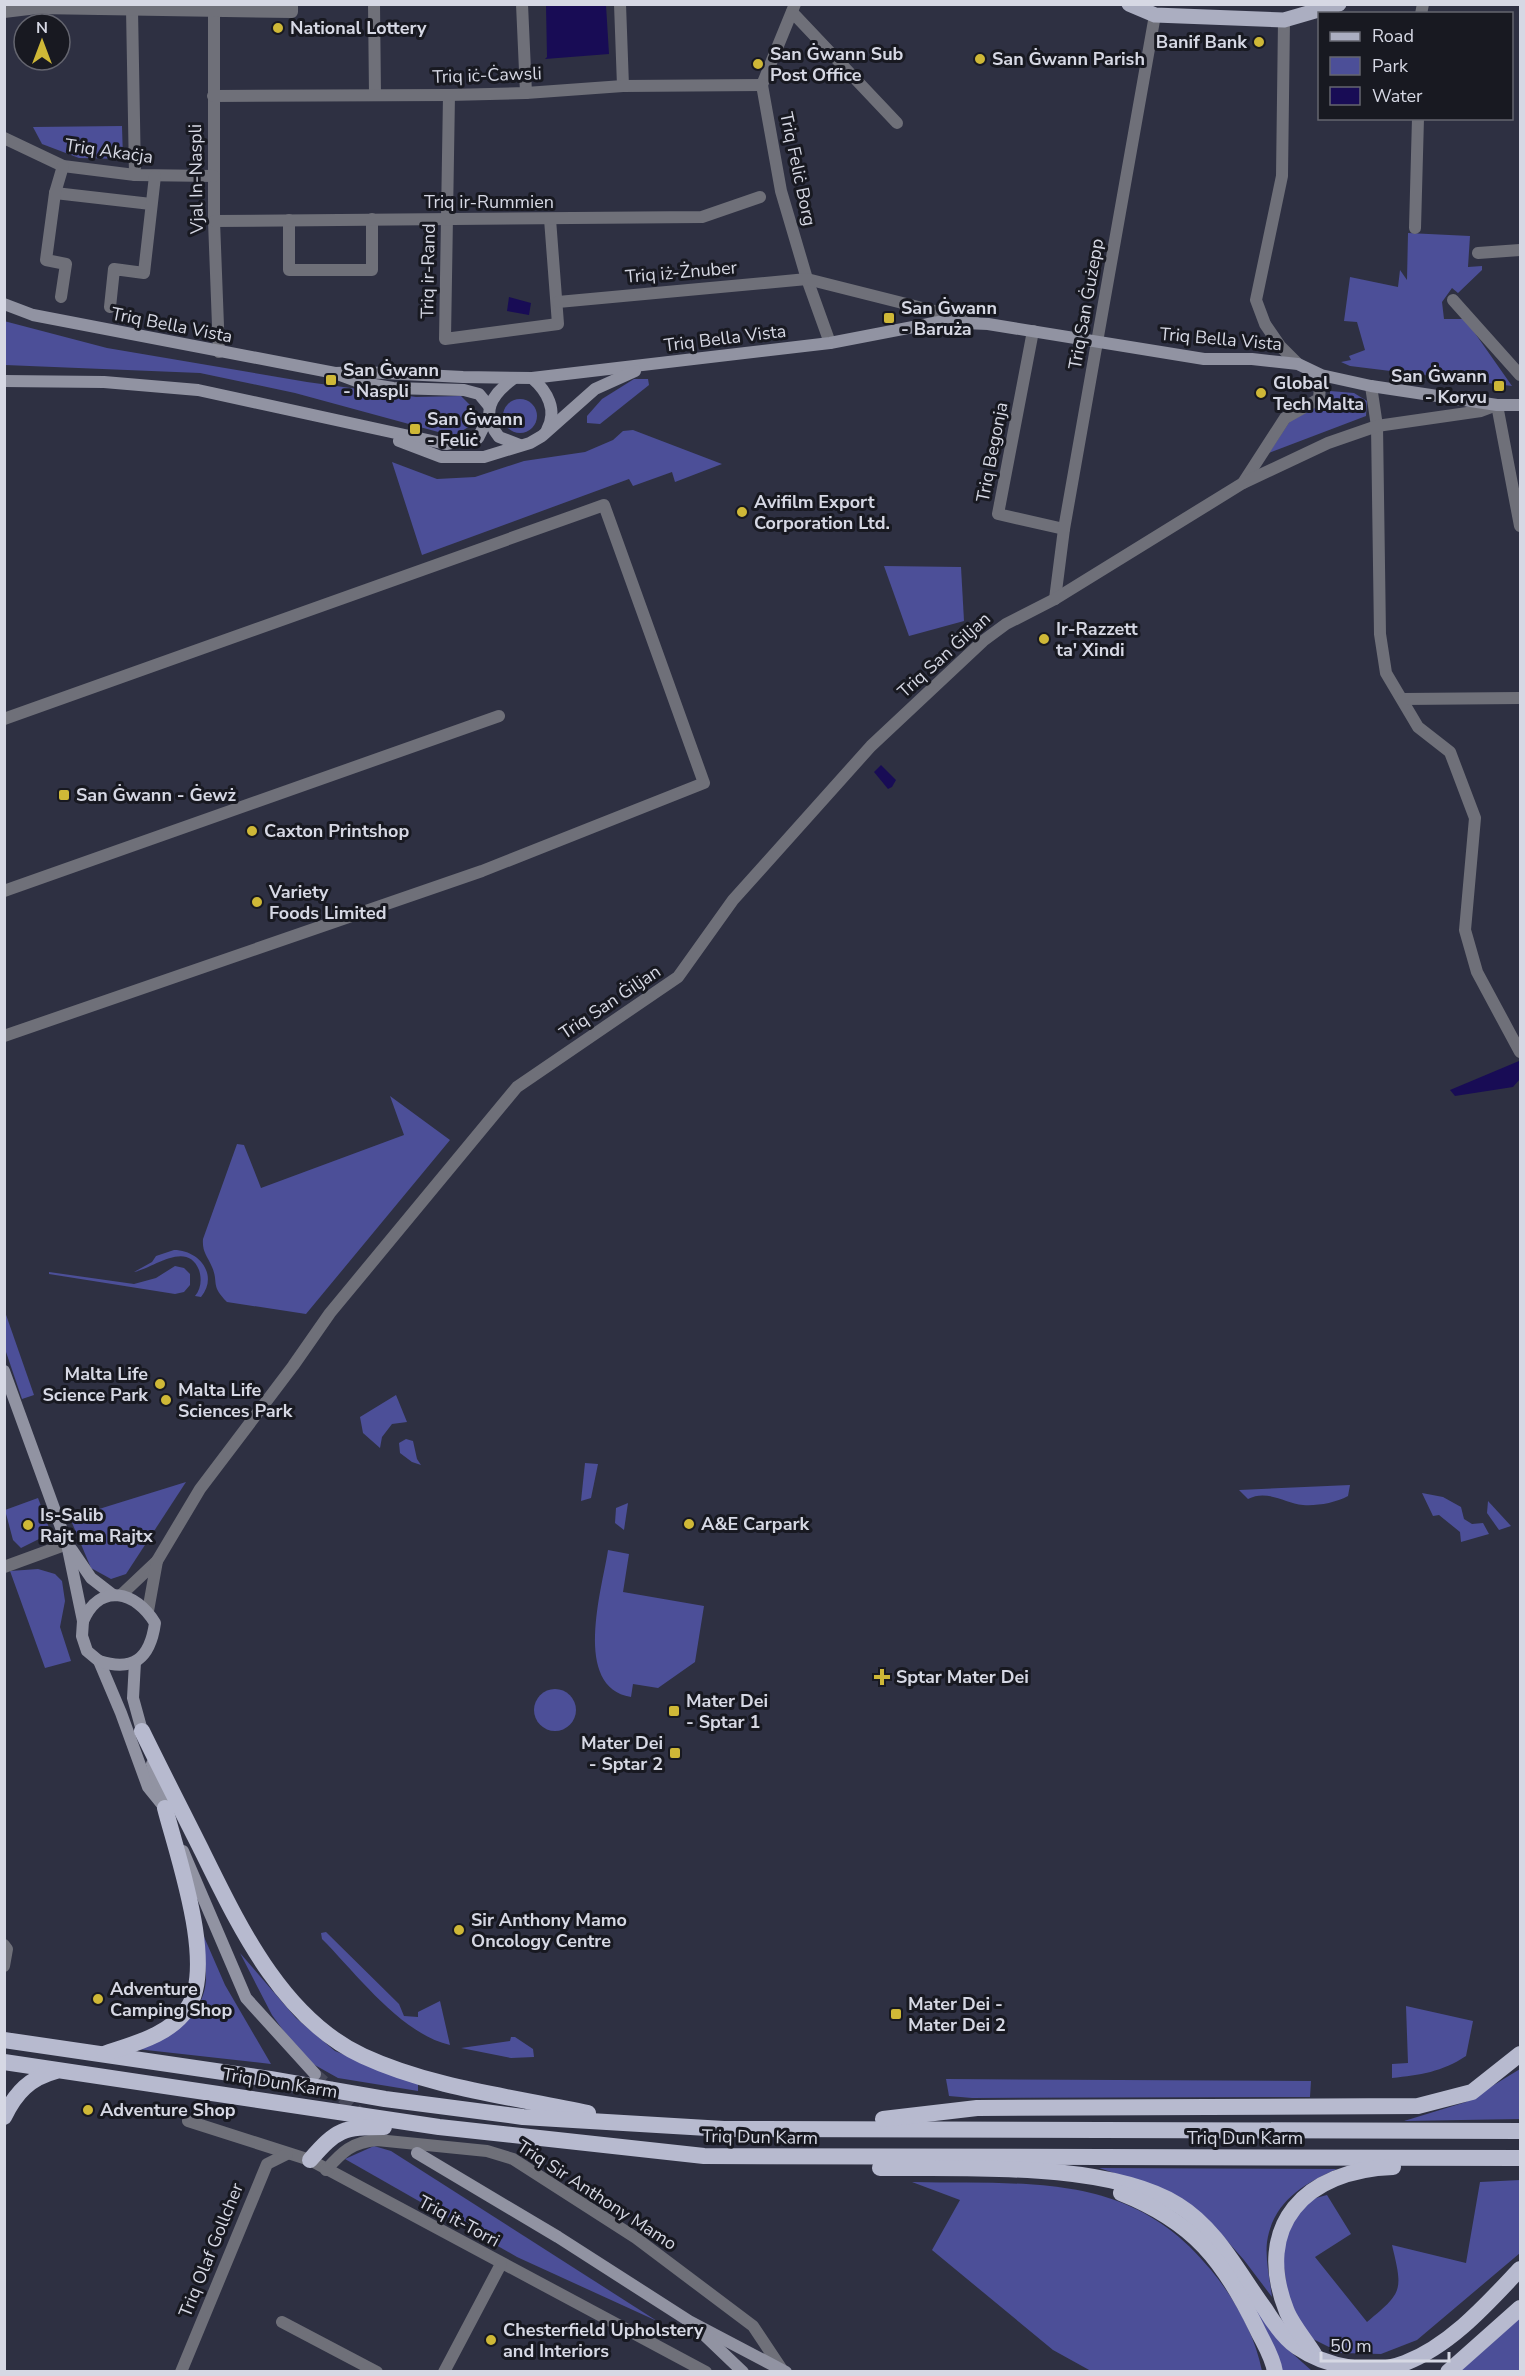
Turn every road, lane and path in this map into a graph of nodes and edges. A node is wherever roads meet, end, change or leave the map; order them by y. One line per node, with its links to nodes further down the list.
1 (375, 4): 17 (street)
2 (522, 4): 16 (street)
3 (621, 4): 15 (street)
4 (1129, 4): 13 (main road)
5 (1339, 4): 12 (main road)
6 (37, 6): 10 (street); 11 (street)
7 (214, 7): 8 (street); 10 (street); 19 (street, Vjal In-Naspli)
8 (292, 8)
9 (793, 8): 14 (street); 21 (street)
10 (132, 9): 24 (street)
11 (4, 12)
12 (1294, 14): 13 (main road); 49 (street)
13 (1155, 15): 46 (street, Triq San Ġużepp)
14 (762, 85): 15 (street, Triq iċ-Ċawsli); 38 (street, Triq Feliċ Borg)
15 (623, 86): 16 (street, Triq iċ-Ċawsli)
16 (526, 93): 18 (street, Triq iċ-Ċawsli)
17 (375, 95): 18 (street, Triq iċ-Ċawsli); 19 (street, Triq iċ-Ċawsli)
18 (449, 95): 33 (street, Triq ir-Rand)
19 (213, 96): 26 (street, Vjal In-Naspli)
20 (1418, 120): 35 (street)
21 (897, 123)
22 (4, 138): 23 (street, Triq Akaċja)
23 (63, 166): 24 (street, Triq Akaċja); 27 (street)
24 (135, 175): 25 (street, Triq Akaċja)
25 (155, 176): 26 (street, Triq Akaċja); 29 (street)
26 (214, 176): 34 (street, Vjal In-Naspli)
27 (56, 193): 29 (street); 39 (street)
28 (760, 197): 31 (street, Triq ir-Rummien)
29 (151, 204): 43 (street)
30 (372, 219): 32 (street, Triq ir-Rummien); 32 (street); 33 (street, Triq ir-Rummien)
31 (550, 219): 33 (street, Triq ir-Rummien); 41 (street)
32 (289, 220): 34 (street, Triq ir-Rummien)
33 (446, 220): 41 (street, Triq ir-Rand)
34 (214, 221): 48 (street, Vjal In-Naspli)
35 (1415, 228)
36 (1521, 250): 37 (street)
37 (1478, 253)
38 (807, 279): 41 (street, Triq iż-Żnuber); 44 (street, Triq Bella Vista); 47 (street, Triq Feliċ Borg)
39 (61, 297)
40 (1453, 300): 53 (street)
41 (558, 302)
42 (4, 304): 48 (main road, Triq Bella Vista)
43 (110, 307)
44 (988, 324): 45 (main road, Triq Bella Vista); 47 (main road, Triq Bella Vista)
45 (1033, 331): 46 (main road, Triq Bella Vista); 68 (street, Triq Begonja)
46 (1097, 342): 49 (main road, Triq Bella Vista); 68 (street, Triq San Ġużepp)
47 (830, 343): 50 (main road, Triq Bella Vista)
48 (219, 352): 51 (main road, Triq Bella Vista)
49 (1299, 364): 52 (main road, Triq Bella Vista)
50 (644, 366): 54 (main road, Triq Bella Vista); 64 (main road, Triq Bella Vista)
51 (336, 374): 55 (main road, Triq Bella Vista); 58 (main road, Triq Bella Vista)
52 (1321, 375): 57 (main road, Triq Bella Vista); 66 (street, Triq San Ġiljan)
53 (1521, 375)
54 (532, 378): 55 (main road, Triq Bella Vista); 64 (main road)
55 (513, 379): 58 (main road, Triq Bella Vista); 61 (main road)
56 (4, 381): 63 (main road)
57 (1371, 386): 59 (main road, Triq Bella Vista); 62 (street)
58 (464, 390): 61 (main road)
59 (1497, 405): 60 (main road, Triq Bella Vista); 62 (street, Triq San Ġiljan); 67 (street)
60 (1521, 405)
61 (488, 412): 63 (main road); 65 (main road)
62 (1377, 426): 66 (street, Triq San Ġiljan); 71 (street)
63 (362, 427): 65 (main road)
64 (542, 436): 65 (main road, Triq Bella Vista)
65 (530, 443)
66 (1243, 483): 69 (street, Triq San Ġiljan)
67 (1521, 526)
68 (1064, 529): 69 (street, Triq San Ġużepp)
69 (1055, 599): 79 (street, Triq San Ġiljan)
70 (1521, 698): 71 (street)
71 (1403, 699): 76 (street)
72 (499, 716): 74 (street)
73 (4, 719): 75 (street)
74 (4, 891)
75 (4, 1036)
76 (1521, 1052)
77 (4, 1371): 78 (main road)
78 (67, 1544): 80 (street); 81 (main road); 83 (main road)
79 (157, 1561): 81 (street, Triq San Ġiljan); 82 (street, Triq San Ġiljan)
80 (4, 1567)
81 (117, 1595): 82 (main road); 83 (main road)
82 (148, 1611): 85 (main road)
83 (83, 1621): 84 (main road)
84 (99, 1661): 85 (main road); 87 (main road)
85 (135, 1662): 86 (main road)
86 (142, 1731): 87 (main road); 98 (highway)
87 (165, 1808): 92 (highway); 95 (main road)
88 (6, 1947): 89 (street)
89 (4, 1966)
90 (4, 2040): 92 (highway, Triq Dun Karm)
91 (1521, 2054): 100 (highway)
92 (100, 2055): 98 (highway, Triq Dun Karm)
93 (4, 2062): 94 (highway, Triq Dun Karm)
94 (60, 2070): 96 (highway); 99 (highway, Triq Dun Karm)
95 (315, 2074)
96 (4, 2117)
97 (188, 2121): 103 (street, Triq it-Torri)
98 (640, 2124): 100 (highway, Triq Dun Karm)
99 (439, 2127): 104 (highway, Triq Dun Karm); 107 (highway)
100 (807, 2128): 101 (highway, Triq Dun Karm)
101 (1521, 2131)
102 (417, 2153): 113 (main road, Triq Sir Anthony Mamo)
103 (287, 2154): 107 (street, Triq it-Torri); 117 (street, Triq Olaf Gollcher)
104 (704, 2157): 105 (highway, Triq Dun Karm); 108 (highway)
105 (1499, 2158): 106 (highway, Triq Dun Karm); 115 (highway)
106 (1521, 2158)
107 (309, 2160): 109 (street, Triq it-Torri)
108 (963, 2169): 115 (highway); 122 (highway)
109 (326, 2170): 110 (street, Triq it-Torri); 116 (street, Triq Sir Anthony Mamo)
110 (501, 2264): 119 (street); 120 (street, Triq it-Torri)
111 (1521, 2269): 115 (highway)
112 (1521, 2308): 123 (highway)
113 (689, 2321): 116 (main road, Triq Sir Anthony Mamo); 121 (main road)
114 (282, 2322): 118 (street)
115 (1316, 2358)
116 (783, 2370)
117 (181, 2372)
118 (377, 2372)
119 (444, 2372)
120 (706, 2372)
121 (743, 2372)
122 (1275, 2372)
123 (1448, 2372)

